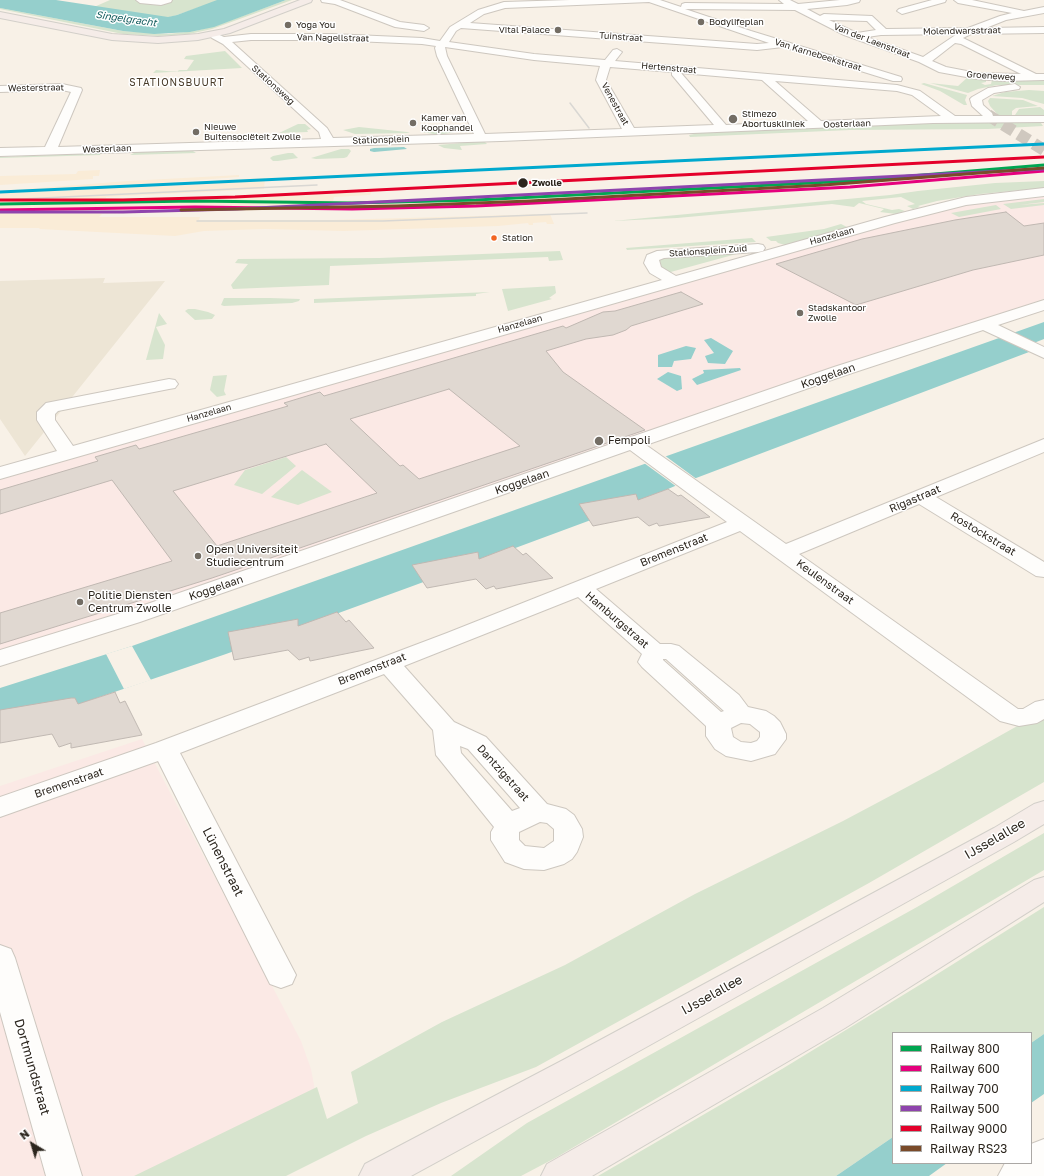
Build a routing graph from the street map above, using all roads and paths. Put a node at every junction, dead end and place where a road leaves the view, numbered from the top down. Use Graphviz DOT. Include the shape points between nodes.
graph roads {
  1 [pos="140,0"];
  2 [pos="168,0"];
  3 [pos="308,0"];
  4 [pos="325,0"];
  5 [pos="647,0"];
  6 [pos="651,0"];
  7 [pos="783,0"];
  8 [pos="856,0"];
  9 [pos="942,0"];
  10 [pos="958,0"];
  11 [pos="619,5"];
  12 [pos="668,6"];
  13 [pos="795,7"];
  14 [pos="1044,10"];
  15 [pos="902,11"];
  16 [pos="1029,12"];
  17 [pos="0,15"];
  18 [pos="1044,16"];
  19 [pos="816,17"];
  20 [pos="453,27"];
  21 [pos="430,28"];
  22 [pos="1044,30"];
  23 [pos="970,31"];
  24 [pos="881,32"];
  25 [pos="212,34"];
  26 [pos="853,35"];
  27 [pos="629,37"];
  28 [pos="223,40"];
  29 [pos="954,40"];
  30 [pos="442,43"];
  31 [pos="784,44"];
  32 [pos="923,60"];
  33 [pos="607,62"];
  34 [pos="679,68"];
  35 [pos="940,69"];
  36 [pos="768,76"];
  37 [pos="1039,77"];
  38 [pos="897,88"];
  39 [pos="1044,88"];
  40 [pos="0,89"];
  41 [pos="988,115"];
  42 [pos="953,120"];
  43 [pos="1044,120"];
  44 [pos="819,125"];
  45 [pos="723,128"];
  46 [pos="625,132"];
  47 [pos="481,138"];
  48 [pos="328,142"];
  49 [pos="214,145"];
  50 [pos="50,150"];
  51 [pos="0,152"];
  52 [pos="1044,192"];
  53 [pos="801,245"];
  54 [pos="674,281"];
  55 [pos="1044,305"];
  56 [pos="983,324"];
  57 [pos="1042,352"];
  58 [pos="169,384"];
  59 [pos="632,444"];
  60 [pos="1042,447"];
  61 [pos="68,453"];
  62 [pos="0,473"];
  63 [pos="921,496"];
  64 [pos="742,523"];
  65 [pos="785,552"];
  66 [pos="1044,571"];
  67 [pos="580,588"];
  68 [pos="0,658"];
  69 [pos="388,663"];
  70 [pos="1044,708"];
  71 [pos="730,719"];
  72 [pos="445,728"];
  73 [pos="165,749"];
  74 [pos="0,807"];
  75 [pos="1044,811"];
  76 [pos="538,812"];
  77 [pos="508,825"];
  78 [pos="1044,888"];
  79 [pos="0,958"];
  80 [pos="281,975"];
  81 [pos="1044,1155"];
  82 [pos="64,1176"];
  83 [pos="377,1176"];
  84 [pos="559,1176"];
  85 [pos="1016,1176"];
  1 -- 2 [label="street"];
  3 -- 25 [label="main road" via="230,30"];
  4 -- 21 [label="street" via="398,25"];
  5 -- 11 [label="street"];
  6 -- 12 [label="street, Van Karnebeekstraat"];
  7 -- 13 [label="street, Van der Laenstraat"];
  8 -- 13 [label="street"];
  9 -- 15 [label="street"];
  10 -- 16 [label="street"];
  11 -- 20 [label="street" via="511,4 481,12"];
  12 -- 13 [label="street"];
  12 -- 31 [label="street, Van Karnebeekstraat"];
  13 -- 19 [label="street, Van der Laenstraat"];
  14 -- 16 [label="street"];
  16 -- 18 [label="street"];
  16 -- 23 [label="street"];
  17 -- 25 [label="main road" via="123,38 158,40"];
  19 -- 24 [label="street" via="870,18 883,30"];
  19 -- 26 [label="street, Van der Laenstraat"];
  20 -- 27 [label="street, Tuinstraat" via="601,32"];
  20 -- 30 [label="street"];
  22 -- 23 [label="street, Molendwarsstraat"];
  23 -- 24 [label="street, Molendwarsstraat"];
  23 -- 29 [label="street"];
  24 -- 26 [label="street, Molendwarsstraat"];
  25 -- 28 [label="street, Stationsweg"];
  26 -- 32 [label="street, Van der Laenstraat"];
  27 -- 31 [label="street, Tuinstraat" via="757,47"];
  27 -- 33 [label="street, Venestraat"];
  28 -- 30 [label="street, Van Nagellstraat" via="251,36"];
  28 -- 48 [label="street, Stationsweg" via="323,130 328,136"];
  29 -- 32 [label="street" via="930,58"];
  29 -- 37 [label="street"];
  30 -- 33 [label="street, Hertenstraat" via="516,54"];
  30 -- 47 [label="street" via="442,56"];
  31 -- 38 [label="street, Van Karnebeekstraat" via="909,82"];
  32 -- 35 [label="street, Van der Laenstraat"];
  33 -- 34 [label="street, Hertenstraat"];
  33 -- 46 [label="street, Venestraat" via="601,80"];
  34 -- 36 [label="street, Hertenstraat"];
  34 -- 45 [label="street" via="676,73"];
  35 -- 37 [label="street, Groeneweg" via="978,76"];
  36 -- 38 [label="street, Hertenstraat"];
  36 -- 44 [label="street" via="767,79"];
  38 -- 42 [label="street" via="916,93"];
  39 -- 41 [label="street" via="1005,88 983,93 976,99"];
  40 -- 50 [label="street, Westerstraat" via="62,87 77,90"];
  42 -- 43 [label="street, Oosterlaan"];
  42 -- 44 [label="street, Oosterlaan"];
  44 -- 45 [label="street, Oosterlaan"];
  45 -- 46 [label="street, Oosterlaan"];
  46 -- 47 [label="street, Stationsplein"];
  47 -- 48 [label="street, Stationsplein"];
  48 -- 49 [label="street, Stationsplein"];
  49 -- 50 [label="street, Westerlaan"];
  50 -- 51 [label="street, Westerlaan"];
  52 -- 53 [label="street, Hanzelaan" via="986,198 936,207"];
  53 -- 54 [label="street, Hanzelaan"];
  53 -- 54 [label="street, Stationsplein Zuid" via="658,255 652,258 654,270"];
  54 -- 61 [label="street, Hanzelaan"];
  55 -- 56 [label="street, Koggelaan"];
  56 -- 57 [label="street"];
  56 -- 59 [label="street, Koggelaan"];
  58 -- 61 [label="street" via="52,407 46,412 46,420"];
  59 -- 64 [label="street, Keulenstraat"];
  59 -- 68 [label="street, Koggelaan" via="132,617"];
  60 -- 63 [label="street, Rigastraat"];
  61 -- 62 [label="street, Hanzelaan"];
  63 -- 65 [label="street, Rigastraat"];
  63 -- 66 [label="street, Rostockstraat"];
  64 -- 65 [label="street, Keulenstraat"];
  64 -- 67 [label="street, Bremenstraat"];
  65 -- 70 [label="street, Keulenstraat" via="1009,715 1028,717"];
  67 -- 69 [label="street, Bremenstraat"];
  67 -- 71 [label="street, Hamburgstraat" via="655,652 671,651 730,701"];
  69 -- 72 [label="street, Dantzigstraat"];
  69 -- 73 [label="street, Bremenstraat"];
  72 -- 76 [label="street, Dantzigstraat" via="477,743"];
  72 -- 77 [label="street" via="449,756"];
  73 -- 74 [label="street, Bremenstraat"];
  73 -- 80 [label="street, Lünenstraat"];
  75 -- 83 [label="main road, IJsselallee"];
  76 -- 77 [label="street, Dantzigstraat"];
  76 -- 77 [label="street, Dantzigstraat" via="556,816 568,829 567,844 554,856 534,860 515,854 505,840"];
  78 -- 84 [label="main road" via="834,1018"];
  79 -- 82 [label="street, Dortmundstraat"];
  81 -- 85 [label="street"];
}
